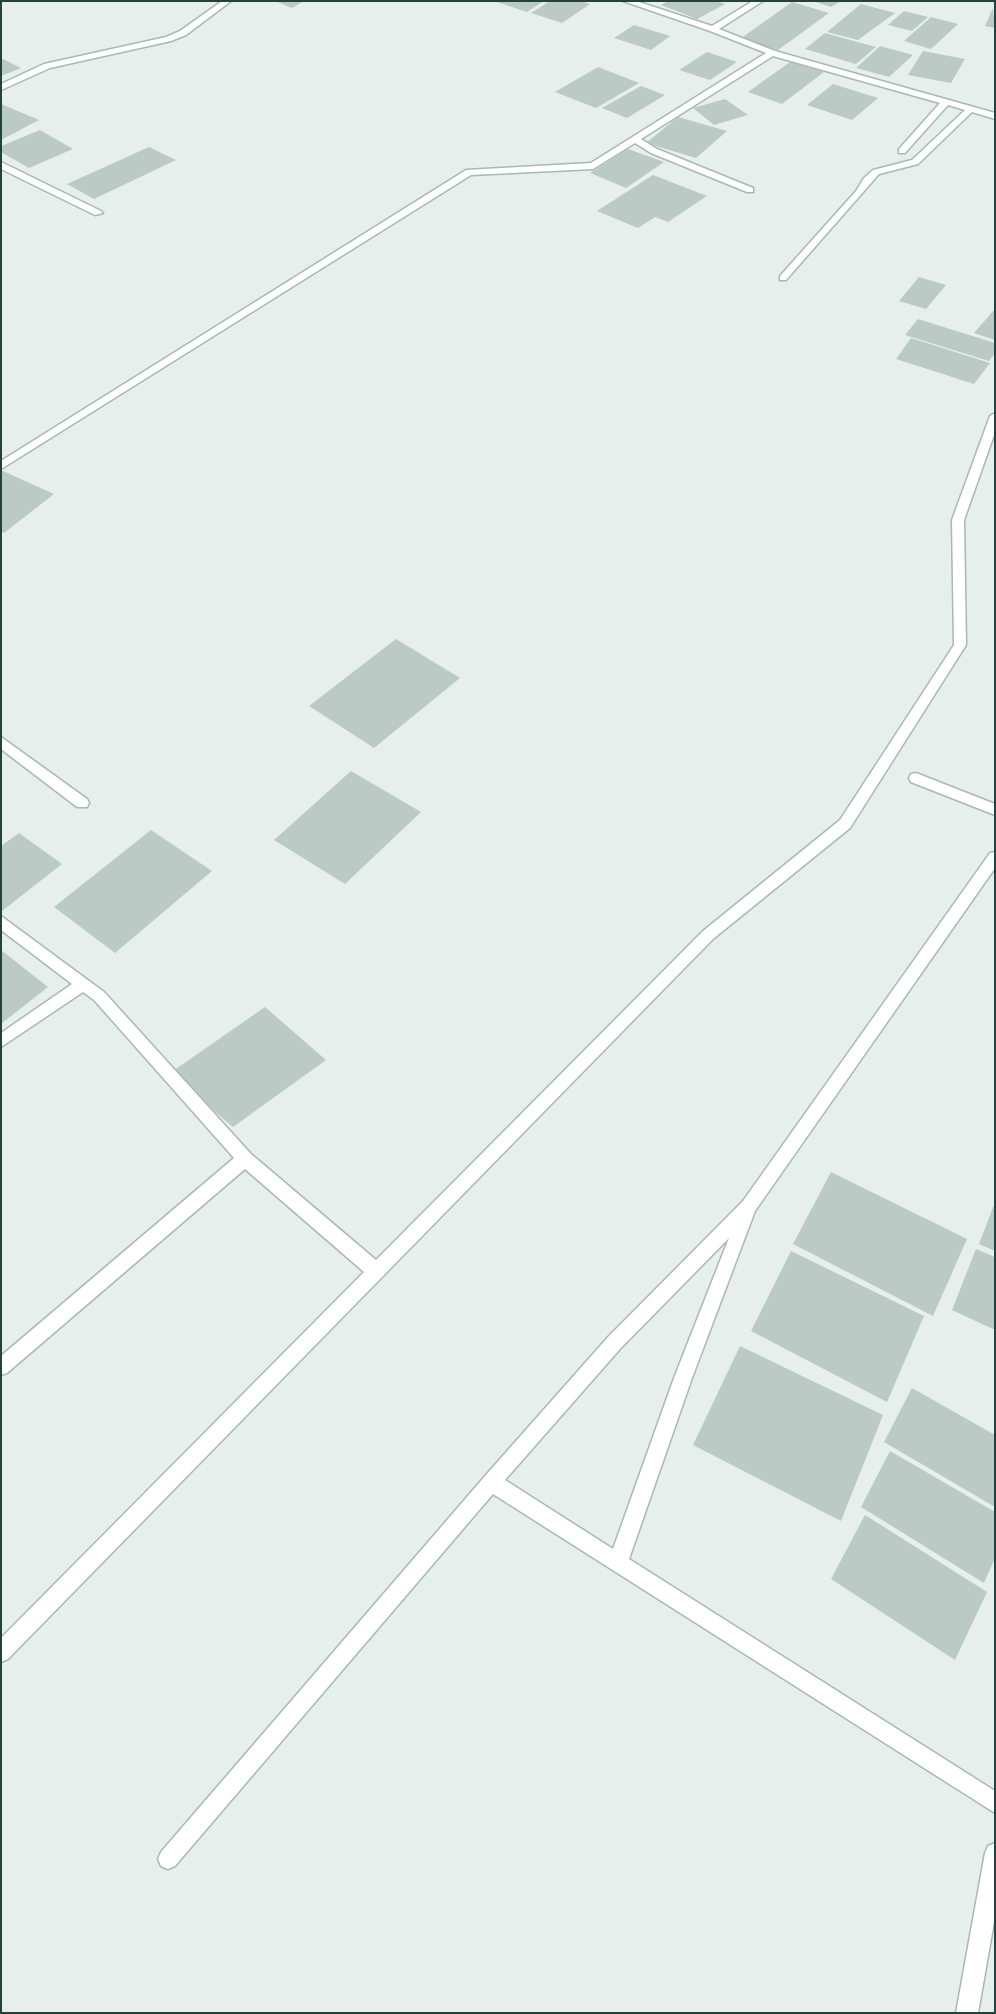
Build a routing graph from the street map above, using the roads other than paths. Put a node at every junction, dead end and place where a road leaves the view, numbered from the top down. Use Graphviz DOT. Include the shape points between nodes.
graph roads {
  1 [pos="227,1"];
  2 [pos="626,1"];
  3 [pos="760,1"];
  4 [pos="713,30"];
  5 [pos="772,53"];
  6 [pos="1,87"];
  7 [pos="946,102"];
  8 [pos="971,109"];
  9 [pos="995,116"];
  10 [pos="635,139"];
  11 [pos="902,151"];
  12 [pos="1,165"];
  13 [pos="750,190"];
  14 [pos="98,213"];
  15 [pos="783,278"];
  16 [pos="995,416"];
  17 [pos="1,466"];
  18 [pos="1,742"];
  19 [pos="916,778"];
  20 [pos="82,803"];
  21 [pos="995,810"];
  22 [pos="995,857"];
  23 [pos="1,922"];
  24 [pos="84,984"];
  25 [pos="1,1041"];
  26 [pos="246,1159"];
  27 [pos="749,1206"];
  28 [pos="377,1272"];
  29 [pos="1,1367"];
  30 [pos="490,1482"];
  31 [pos="618,1563"];
  32 [pos="1,1652"];
  33 [pos="995,1803"];
  34 [pos="995,1853"];
  35 [pos="168,1859"];
  36 [pos="967,2013"];
  1 -- 6 [label="street" via="183,33 168,39 47,66"];
  2 -- 4 [label="street"];
  3 -- 4 [label="street"];
  4 -- 5 [label="street"];
  5 -- 7 [label="street"];
  5 -- 10 [label="street"];
  7 -- 8 [label="street"];
  7 -- 11 [label="street"];
  8 -- 9 [label="street"];
  8 -- 15 [label="street" via="915,162 876,172 867,180"];
  10 -- 13 [label="street" via="654,151"];
  10 -- 17 [label="street" via="593,166 469,172"];
  12 -- 14 [label="street"];
  16 -- 28 [label="street" via="958,520 960,645 845,824 708,935"];
  18 -- 20 [label="street"];
  19 -- 21 [label="street"];
  22 -- 27 [label="street"];
  23 -- 24 [label="street"];
  24 -- 25 [label="street"];
  24 -- 26 [label="street" via="99,996"];
  26 -- 28 [label="street"];
  26 -- 29 [label="street"];
  27 -- 30 [label="street" via="614,1343"];
  27 -- 31 [label="street" via="683,1378"];
  28 -- 32 [label="street"];
  30 -- 31 [label="street"];
  30 -- 35 [label="street"];
  31 -- 33 [label="street"];
  34 -- 36 [label="street"];
}
